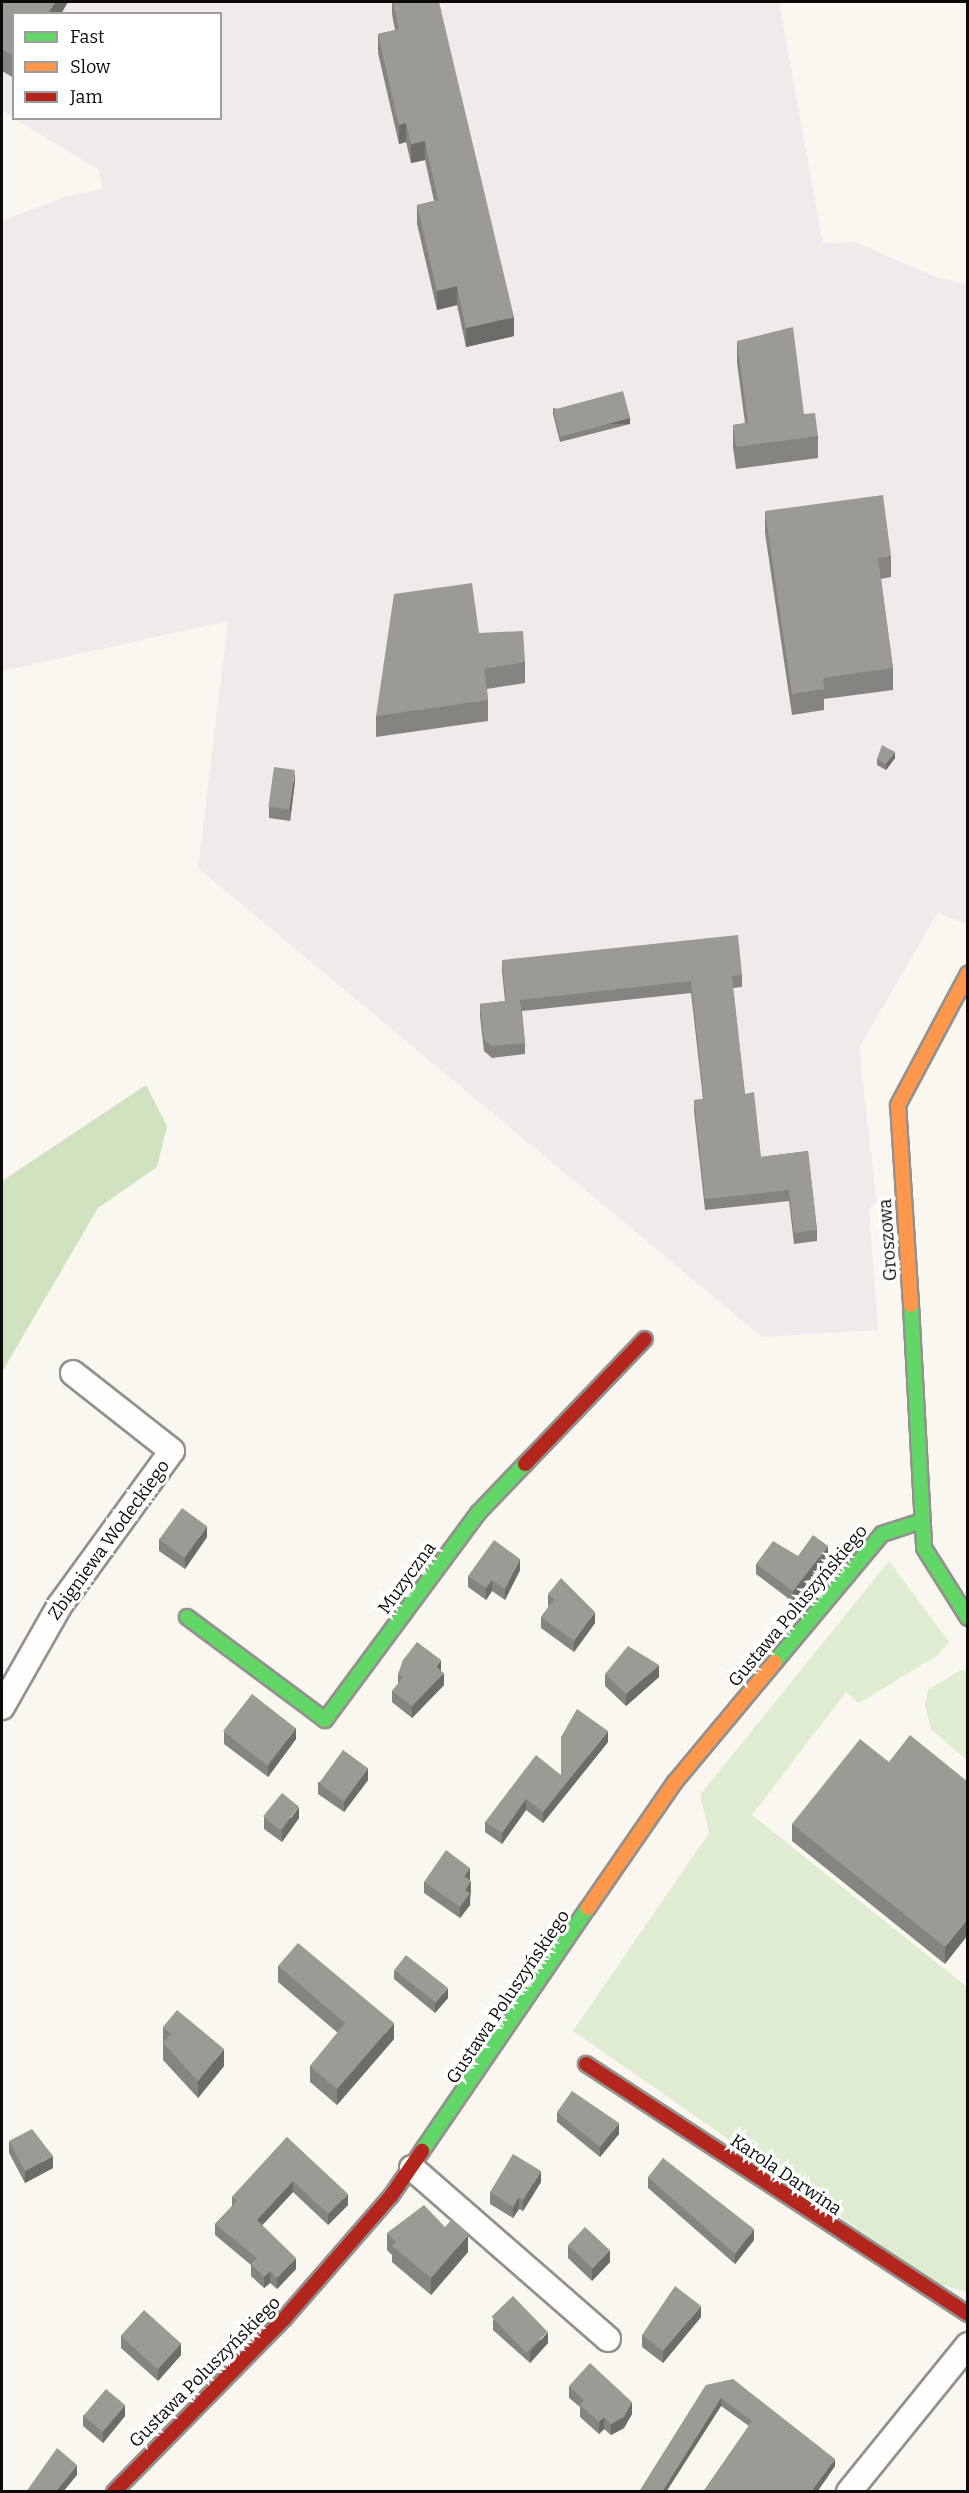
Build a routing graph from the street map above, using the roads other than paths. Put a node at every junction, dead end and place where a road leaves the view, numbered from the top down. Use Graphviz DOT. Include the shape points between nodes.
graph roads {
  1 [pos="968,974"];
  2 [pos="645,1339"];
  3 [pos="73,1373"];
  4 [pos="920,1522"];
  5 [pos="187,1617"];
  6 [pos="968,1618"];
  7 [pos="2,1707"];
  8 [pos="586,2064"];
  9 [pos="412,2168"];
  10 [pos="968,2314"];
  11 [pos="608,2339"];
  12 [pos="968,2346"];
  13 [pos="114,2492"];
  14 [pos="849,2492"];
  1 -- 4 [label="street, Groszowa" via="898,1105 922,1476"];
  2 -- 5 [label="street, Muzyczna" via="478,1514 325,1720"];
  3 -- 7 [label="street, Zbigniewa Wodeckiego" via="172,1451 60,1605"];
  4 -- 6 [label="street, Groszowa" via="924,1548"];
  4 -- 9 [label="street, Gustawa Poluszyńskiego" via="882,1534 675,1782"];
  8 -- 10 [label="street, Karola Darwina"];
  9 -- 11 [label="street"];
  9 -- 13 [label="street, Gustawa Poluszyńskiego" via="284,2319"];
  12 -- 14 [label="street"];
}
